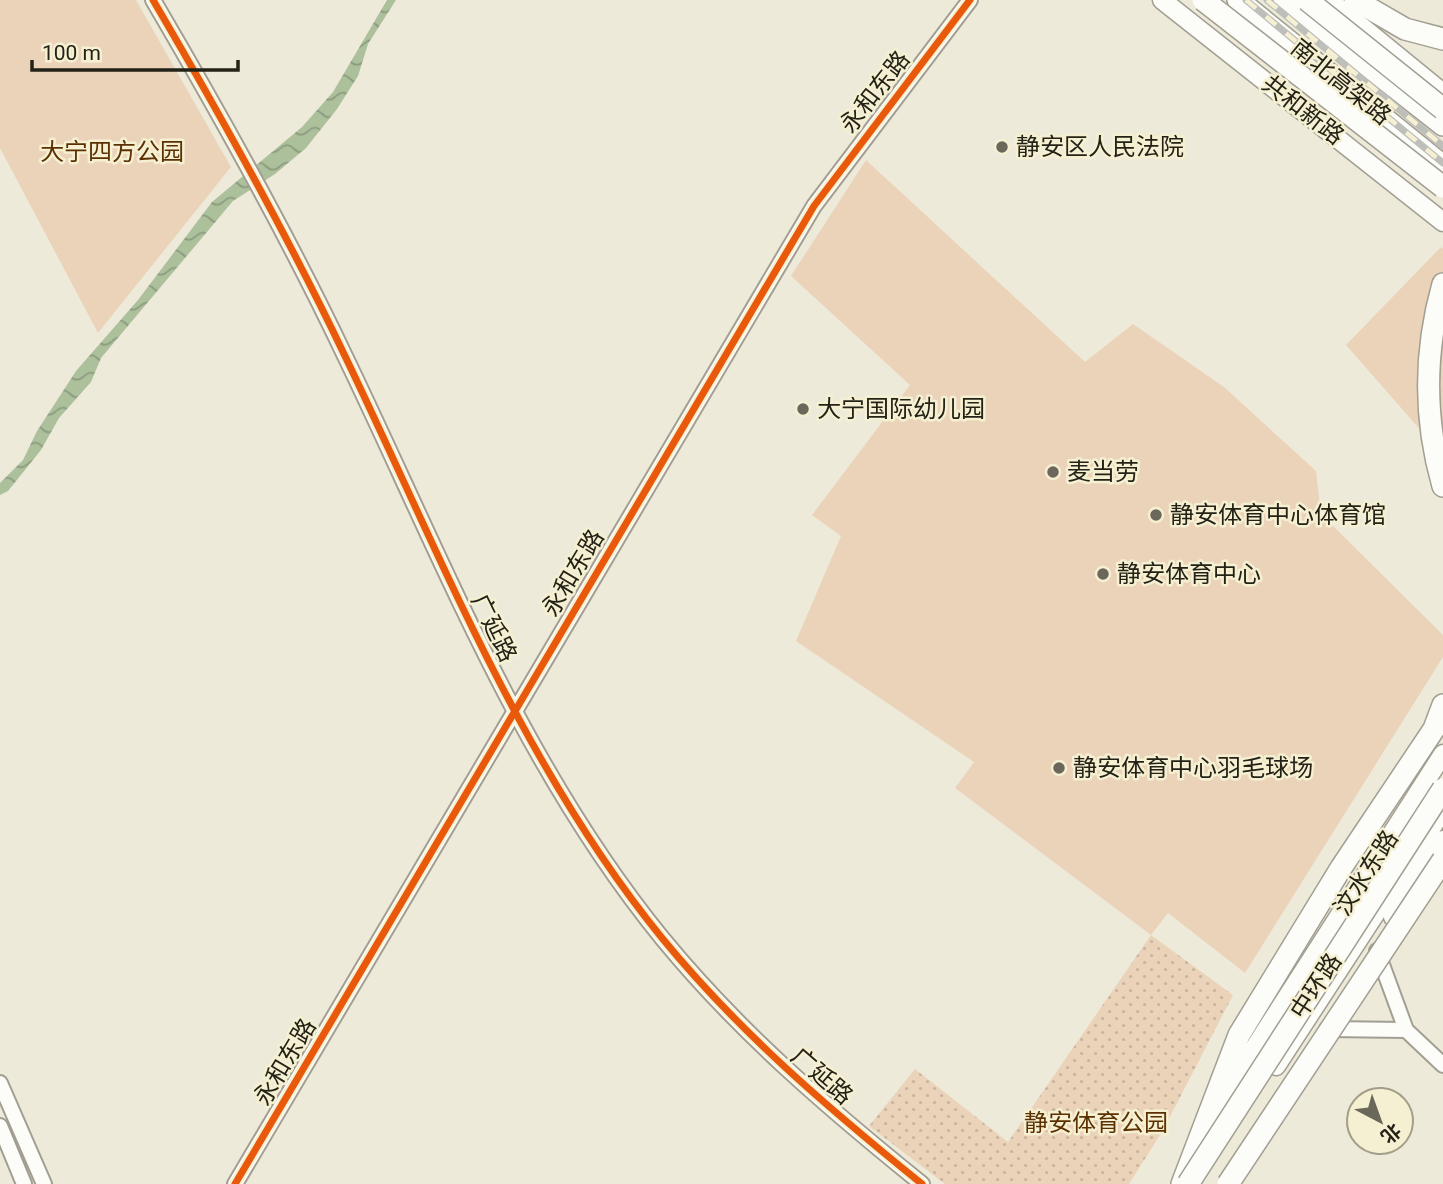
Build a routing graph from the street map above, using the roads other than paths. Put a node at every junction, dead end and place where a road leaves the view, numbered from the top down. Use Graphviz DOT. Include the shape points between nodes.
graph roads {
  1 [pos="153,0"];
  2 [pos="970,0"];
  3 [pos="1162,0"];
  4 [pos="1203,0"];
  5 [pos="1211,0"];
  6 [pos="1238,0"];
  7 [pos="1329,0"];
  8 [pos="1296,2"];
  9 [pos="1353,9"];
  10 [pos="1443,39"];
  11 [pos="1443,93"];
  12 [pos="1443,109"];
  13 [pos="1351,116"];
  14 [pos="1317,121"];
  15 [pos="1443,124"];
  16 [pos="1443,166"];
  17 [pos="1442,190"];
  18 [pos="1440,219"];
  19 [pos="1443,285"];
  20 [pos="1443,486"];
  21 [pos="1443,705"];
  22 [pos="514,711"];
  23 [pos="1438,722"];
  24 [pos="1443,754"];
  25 [pos="1443,789"];
  26 [pos="1443,810"];
  27 [pos="1443,840"];
  28 [pos="1443,860"];
  29 [pos="1443,871"];
  30 [pos="1375,946"];
  31 [pos="1321,1030"];
  32 [pos="1406,1030"];
  33 [pos="1443,1065"];
  34 [pos="0,1083"];
  35 [pos="0,1126"];
  36 [pos="24,1184"];
  37 [pos="44,1184"];
  38 [pos="234,1184"];
  39 [pos="922,1184"];
  40 [pos="1193,1184"];
  41 [pos="1220,1184"];
  42 [pos="1228,1184"];
  1 -- 22 [label="street, 广延路" via="266,198"];
  2 -- 22 [label="street, 永和东路" via="814,206"];
  3 -- 14 [label="main road, 共和新路"];
  4 -- 17 [label="highway, bridge"];
  5 -- 13 [label="main road, 共和新路"];
  6 -- 16 [label="highway, 南北高架路"];
  7 -- 9 [label="main road"];
  8 -- 9 [label="main road"];
  8 -- 12 [label="highway, bridge"];
  8 -- 15 [label="highway, 南北高架路"];
  9 -- 10 [label="highway"];
  9 -- 11 [label="main road"];
  13 -- 14 [label="main road"];
  13 -- 17 [label="main road, 共和新路"];
  14 -- 18 [label="main road, 共和新路"];
  17 -- 18 [label="main road"];
  19 -- 20 [label="highway" via="1428,367 1429,414"];
  21 -- 23 [label="highway"];
  22 -- 38 [label="street, 永和东路"];
  22 -- 39 [label="street, 广延路" via="592,840 660,935 723,1009 778,1064"];
  23 -- 40 [label="highway" via="1239,1035"];
  24 -- 40 [label="main road, 汶水东路" via="1248,1058"];
  25 -- 40 [label="highway, 中环路, bridge"];
  26 -- 40 [label="main road, 汶水东路"];
  27 -- 30 [label="main road, 汶水东路"];
  28 -- 42 [label="highway, 中环路, bridge"];
  29 -- 42 [label="highway, bridge"];
  30 -- 31 [label="main road, 汶水东路"];
  30 -- 32 [label="street"];
  31 -- 32 [label="street"];
  31 -- 41 [label="main road, 汶水东路"];
  32 -- 33 [label="street"];
  34 -- 37 [label="street"];
  35 -- 36 [label="street"];
}
